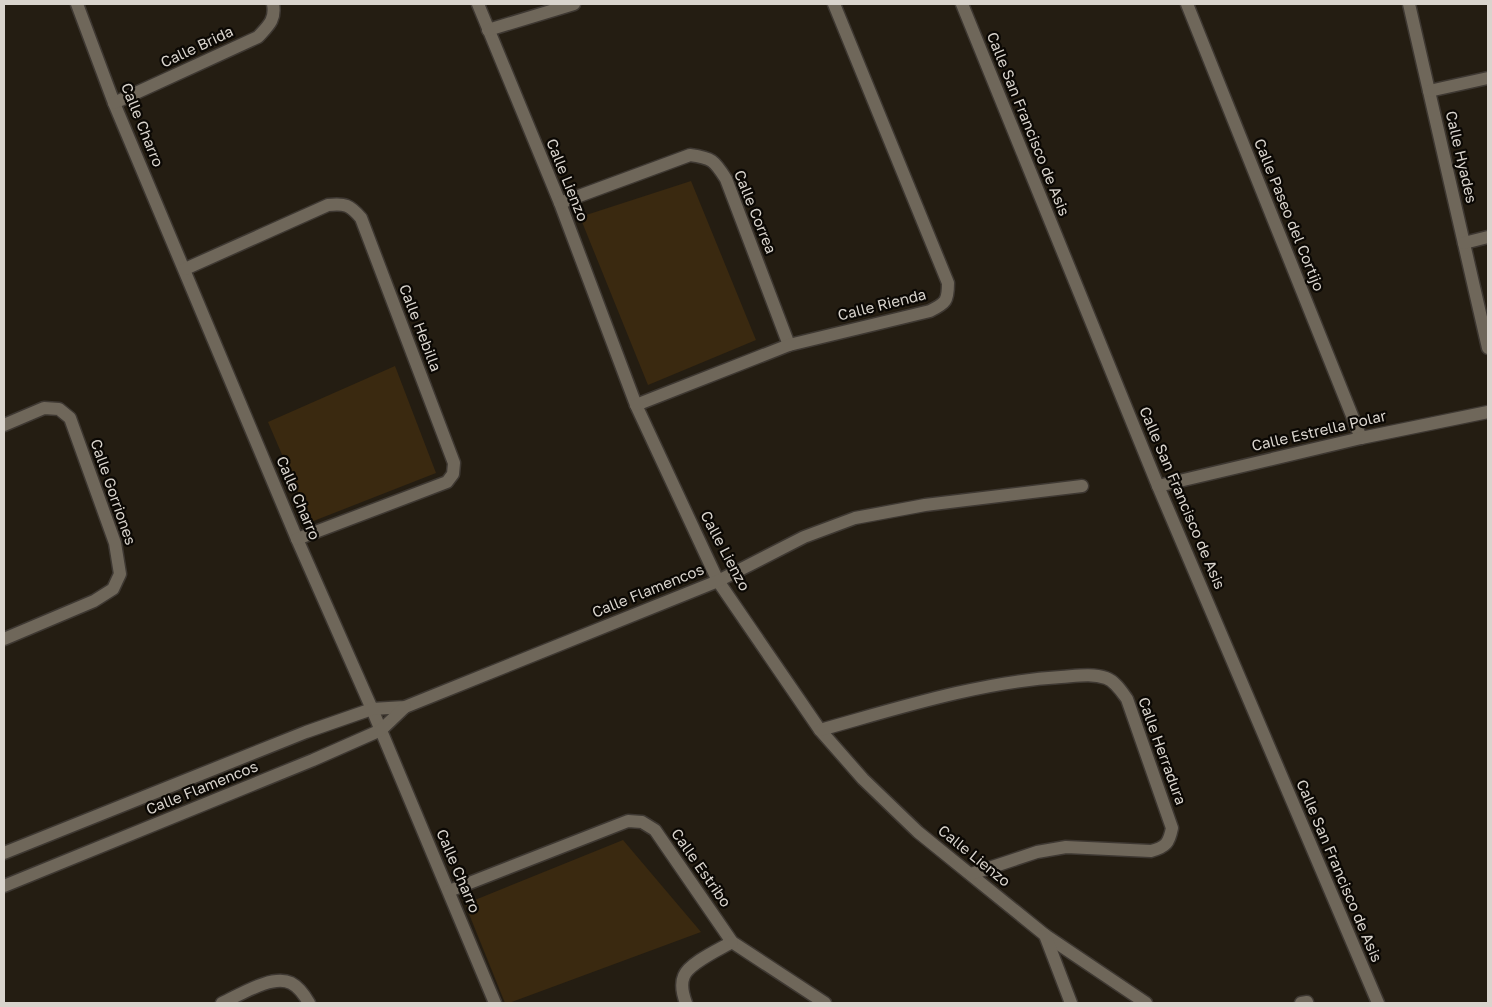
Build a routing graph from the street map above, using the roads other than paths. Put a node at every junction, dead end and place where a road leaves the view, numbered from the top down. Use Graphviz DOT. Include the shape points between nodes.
graph roads {
  1 [pos="78,4"];
  2 [pos="273,4"];
  3 [pos="478,4"];
  4 [pos="574,4"];
  5 [pos="834,4"];
  6 [pos="962,4"];
  7 [pos="1187,4"];
  8 [pos="1409,4"];
  9 [pos="488,30"];
  10 [pos="1488,78"];
  11 [pos="1429,91"];
  12 [pos="114,104"];
  13 [pos="560,203"];
  14 [pos="1488,237"];
  15 [pos="1464,243"];
  16 [pos="184,269"];
  17 [pos="789,345"];
  18 [pos="1488,348"];
  19 [pos="636,405"];
  20 [pos="1488,412"];
  21 [pos="4,425"];
  22 [pos="1361,438"];
  23 [pos="1082,486"];
  24 [pos="1158,486"];
  25 [pos="297,539"];
  26 [pos="718,581"];
  27 [pos="4,639"];
  28 [pos="405,707"];
  29 [pos="372,709"];
  30 [pos="380,730"];
  31 [pos="820,730"];
  32 [pos="4,853"];
  33 [pos="971,874"];
  34 [pos="4,886"];
  35 [pos="449,891"];
  36 [pos="1045,935"];
  37 [pos="732,942"];
  38 [pos="222,1003"];
  39 [pos="309,1003"];
  40 [pos="495,1003"];
  41 [pos="686,1003"];
  42 [pos="824,1003"];
  43 [pos="1071,1003"];
  44 [pos="1146,1003"];
  45 [pos="1378,1003"];
  1 -- 12 [label="street, Calle Charro"];
  2 -- 12 [label="street, Calle Brida" via="270,24 258,37"];
  3 -- 9 [label="street, Calle Lienzo"];
  4 -- 9 [label="street"];
  5 -- 17 [label="street, Calle Rienda" via="948,283 948,294 943,305 930,311"];
  6 -- 24 [label="street, Calle San Francisco de Asis"];
  7 -- 22 [label="street, Calle Paseo del Cortijo"];
  8 -- 11 [label="street, Calle Hyades"];
  9 -- 13 [label="street, Calle Lienzo"];
  10 -- 11 [label="street"];
  11 -- 15 [label="street, Calle Hyades"];
  12 -- 16 [label="street, Calle Charro"];
  13 -- 17 [label="street, Calle Correa" via="690,155 704,157 717,164 726,178"];
  13 -- 19 [label="street, Calle Lienzo"];
  14 -- 15 [label="street"];
  15 -- 18 [label="street, Calle Hyades"];
  16 -- 25 [label="street, Calle Charro"];
  16 -- 25 [label="street, Calle Hebilla" via="328,205 341,203 352,207 361,218 454,463 453,474 447,482"];
  17 -- 19 [label="street, Calle Rienda"];
  19 -- 26 [label="street, Calle Lienzo"];
  20 -- 22 [label="street, Calle Estrella Polar"];
  21 -- 27 [label="street, Calle Gorriones" via="44,408 59,409 70,418 115,543 120,574 113,589 94,601"];
  22 -- 24 [label="street, Calle Estrella Polar"];
  23 -- 26 [label="street, Calle Flamencos" via="925,505 855,518 804,536"];
  24 -- 45 [label="street, Calle San Francisco de Asis"];
  25 -- 29 [label="street, Calle Charro"];
  26 -- 28 [label="street, Calle Flamencos"];
  26 -- 31 [label="street, Calle Lienzo"];
  28 -- 29 [label="street, Calle Flamencos"];
  28 -- 30 [label="street, Calle Flamencos"];
  29 -- 30 [label="street, Calle Charro"];
  29 -- 32 [label="street, Calle Flamencos" via="306,732"];
  30 -- 34 [label="street, Calle Flamencos"];
  30 -- 35 [label="street, Calle Charro"];
  31 -- 33 [label="street, Calle Lienzo" via="863,779 911,826"];
  31 -- 33 [label="street, Calle Herradura" via="987,686 1030,679 1095,675 1109,678 1119,687 1127,699 1172,828 1170,840 1162,848 1151,850 1066,847 1037,852"];
  33 -- 36 [label="street, Calle Lienzo"];
  35 -- 37 [label="street, Calle Estribo" via="628,821 642,822 655,830"];
  35 -- 40 [label="street, Calle Charro"];
  36 -- 43 [label="street"];
  36 -- 44 [label="street, Calle Lienzo"];
  37 -- 41 [label="street" via="690,967 684,976 682,994"];
  37 -- 42 [label="street, Calle Estribo"];
  38 -- 39 [label="street" via="279,980 292,984"];
}
